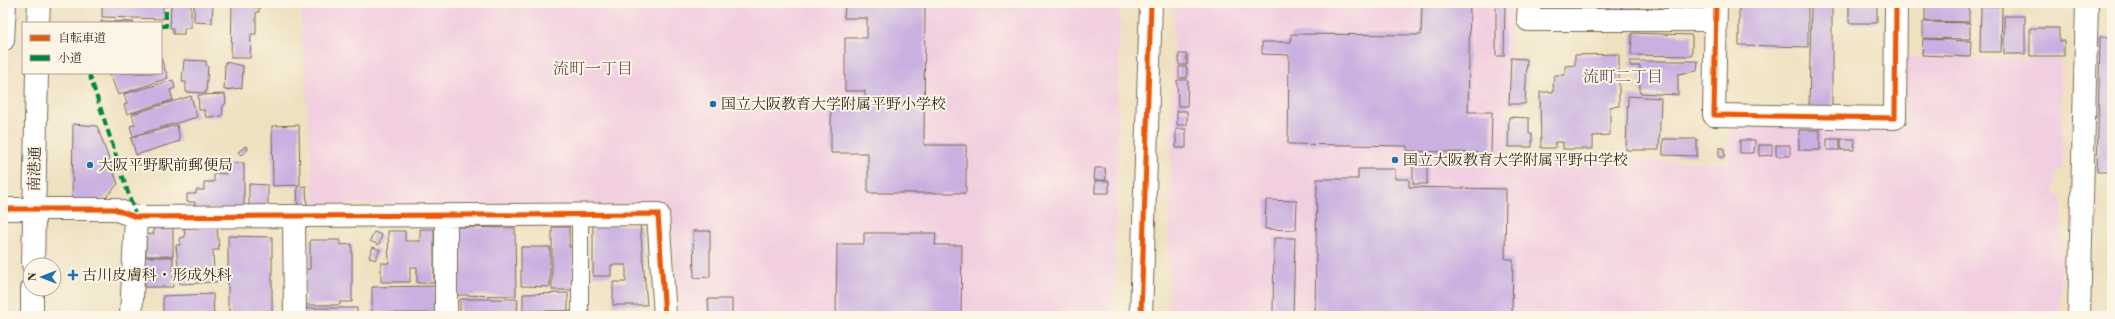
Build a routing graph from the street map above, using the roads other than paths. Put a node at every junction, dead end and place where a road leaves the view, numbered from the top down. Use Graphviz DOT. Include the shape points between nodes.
graph roads {
  1 [pos="5,3"];
  2 [pos="39,3"];
  3 [pos="1151,3"];
  4 [pos="1529,3"];
  5 [pos="1896,3"];
  6 [pos="2087,3"];
  7 [pos="1715,12"];
  8 [pos="38,22"];
  9 [pos="3,40"];
  10 [pos="37,74"];
  11 [pos="3,209"];
  12 [pos="34,209"];
  13 [pos="580,214"];
  14 [pos="446,215"];
  15 [pos="136,217"];
  16 [pos="294,217"];
  17 [pos="33,257"];
  18 [pos="32,297"];
  19 [pos="32,316"];
  20 [pos="130,316"];
  21 [pos="295,316"];
  22 [pos="446,316"];
  23 [pos="580,316"];
  24 [pos="665,316"];
  25 [pos="1141,316"];
  26 [pos="2079,316"];
  1 -- 9 [label="street"];
  2 -- 8 [label="street"];
  3 -- 25 [label="street"];
  4 -- 7 [label="street" via="1528,20"];
  5 -- 7 [label="street" via="1895,118 1714,114"];
  6 -- 26 [label="street"];
  10 -- 12 [label="street, 南港通"];
  11 -- 12 [label="street"];
  12 -- 15 [label="street" via="114,209"];
  12 -- 17 [label="street, 南港通"];
  13 -- 14 [label="street"];
  13 -- 23 [label="lane"];
  13 -- 24 [label="street" via="658,214"];
  14 -- 16 [label="street"];
  14 -- 22 [label="street"];
  15 -- 16 [label="street"];
  15 -- 20 [label="street"];
  16 -- 21 [label="street"];
  18 -- 19 [label="street"];
}
